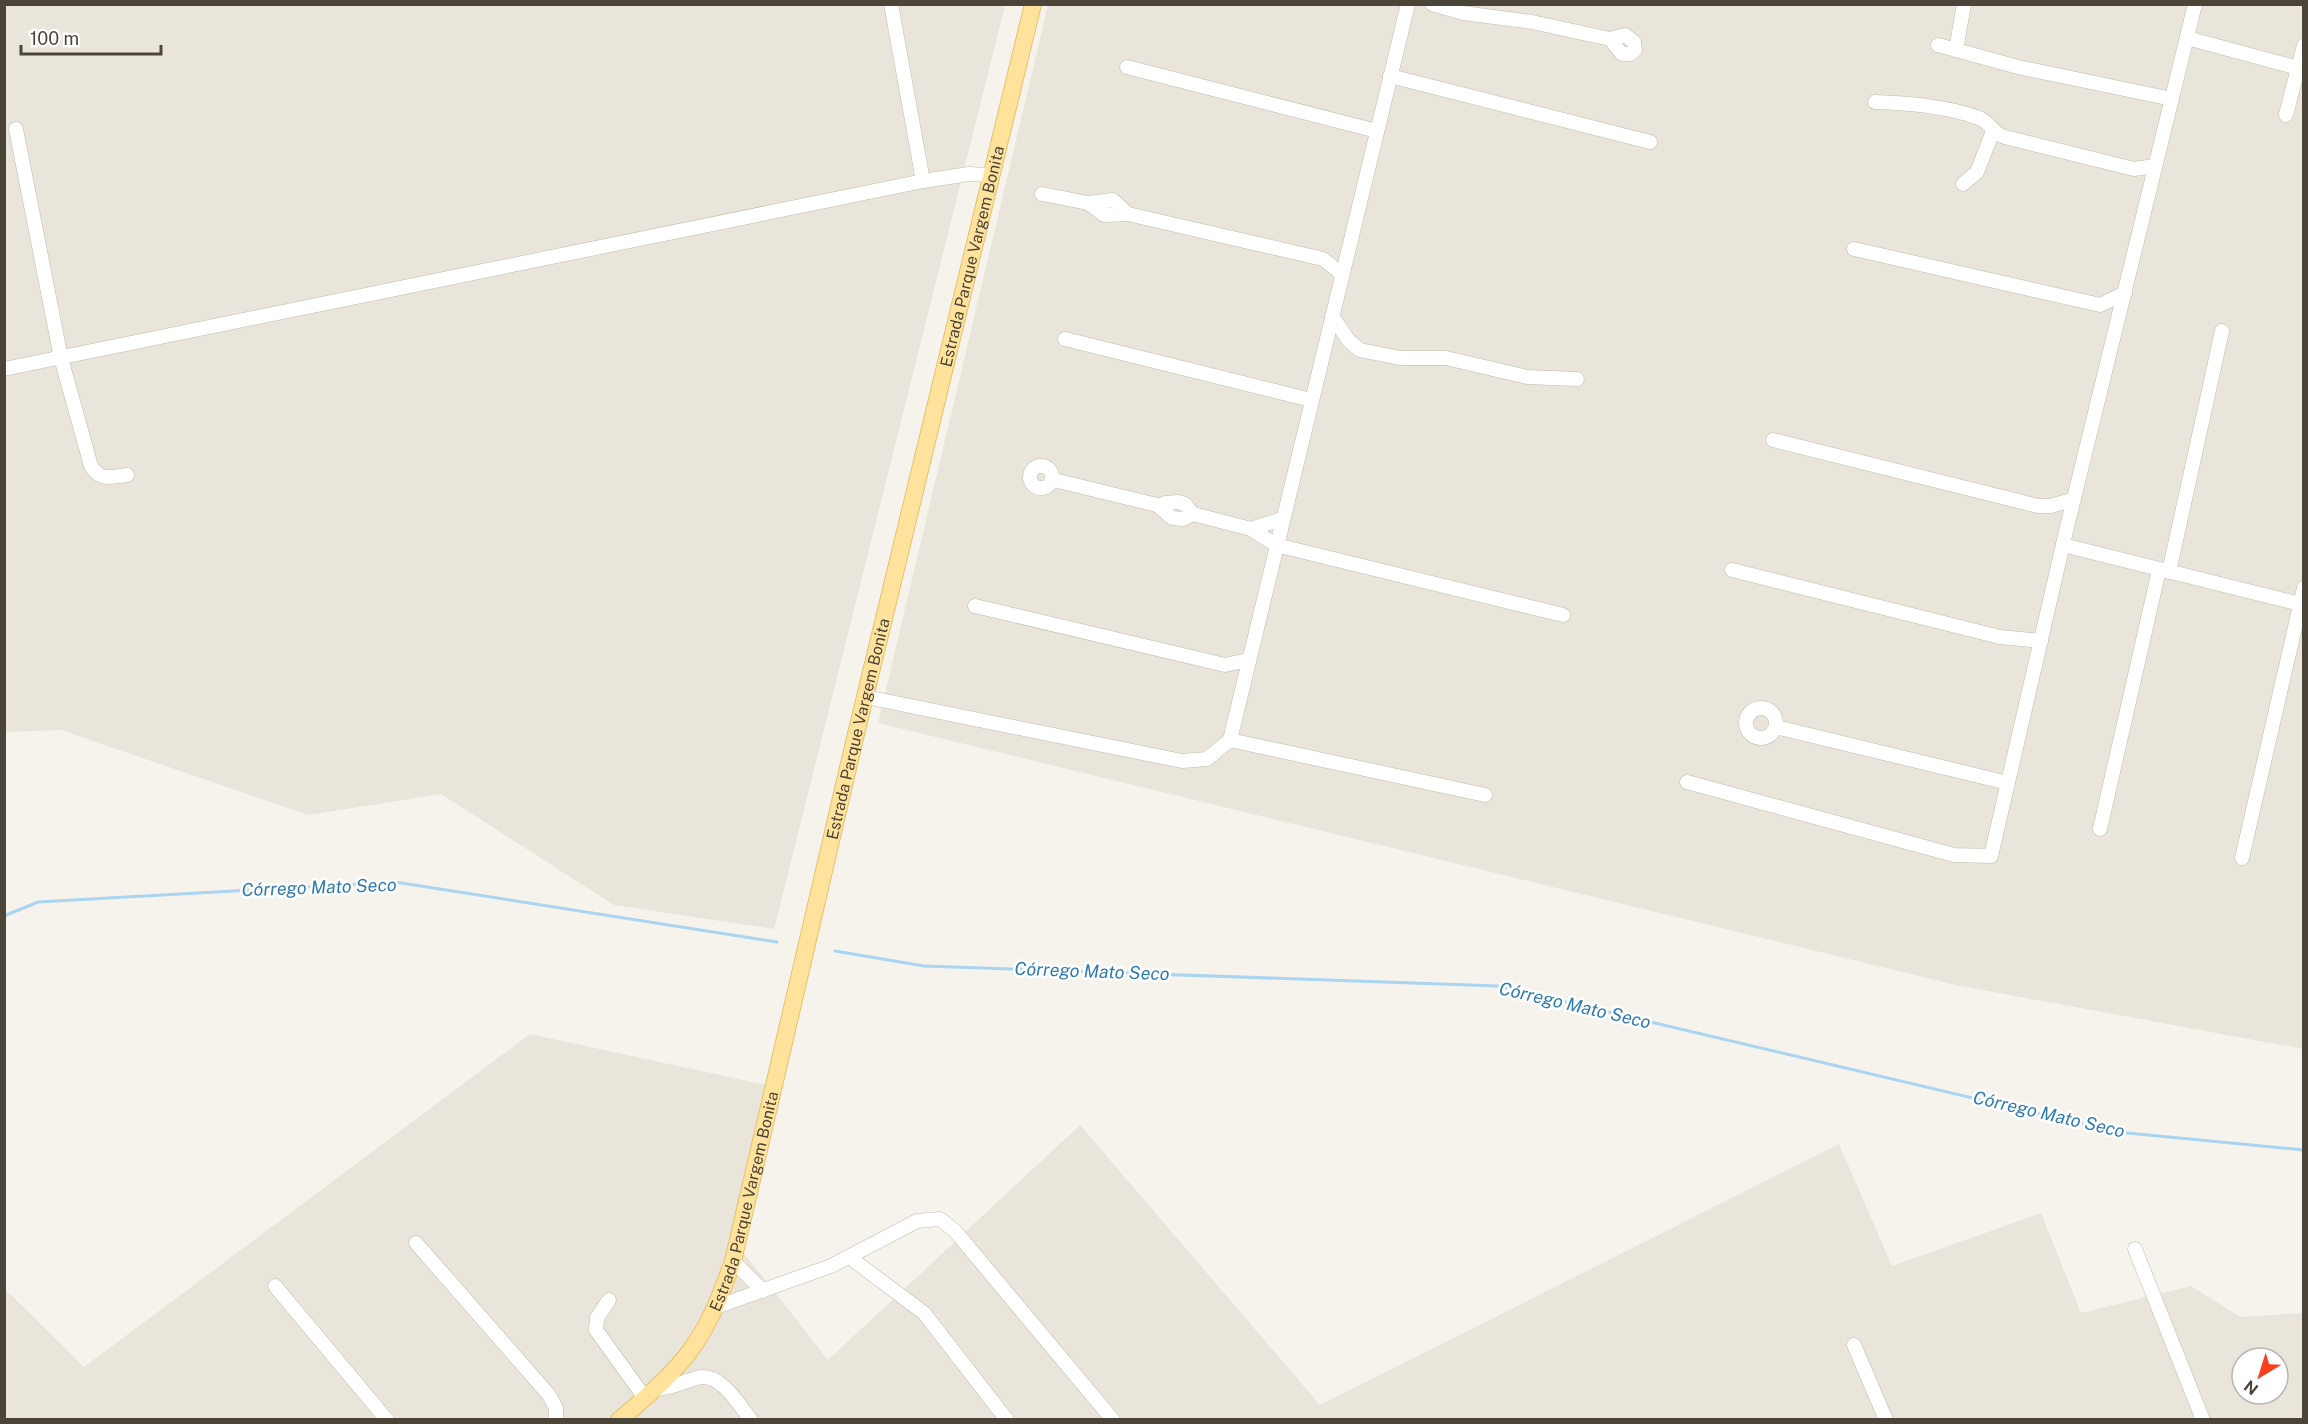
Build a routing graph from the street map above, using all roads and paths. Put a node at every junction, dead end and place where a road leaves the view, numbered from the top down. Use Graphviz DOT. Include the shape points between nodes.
graph roads {
  1 [pos="891,4"];
  2 [pos="1033,4"];
  3 [pos="1408,4"];
  4 [pos="1432,4"];
  5 [pos="1964,4"];
  6 [pos="2195,4"];
  7 [pos="2187,38"];
  8 [pos="1610,39"];
  9 [pos="1938,45"];
  10 [pos="2304,45"];
  11 [pos="1956,50"];
  12 [pos="1127,67"];
  13 [pos="2298,68"];
  14 [pos="1390,76"];
  15 [pos="2172,99"];
  16 [pos="1875,102"];
  17 [pos="2286,115"];
  18 [pos="16,129"];
  19 [pos="1377,131"];
  20 [pos="1993,131"];
  21 [pos="1650,141"];
  22 [pos="2155,166"];
  23 [pos="2134,169"];
  24 [pos="990,175"];
  25 [pos="923,181"];
  26 [pos="2151,183"];
  27 [pos="1963,184"];
  28 [pos="1042,194"];
  29 [pos="1854,249"];
  30 [pos="1345,256"];
  31 [pos="1323,259"];
  32 [pos="1342,274"];
  33 [pos="2125,293"];
  34 [pos="2100,305"];
  35 [pos="1332,316"];
  36 [pos="2117,324"];
  37 [pos="2222,331"];
  38 [pos="1065,339"];
  39 [pos="1349,341"];
  40 [pos="1325,345"];
  41 [pos="61,358"];
  42 [pos="4,369"];
  43 [pos="1577,379"];
  44 [pos="1311,400"];
  45 [pos="1773,440"];
  46 [pos="127,474"];
  47 [pos="1053,480"];
  48 [pos="2074,499"];
  49 [pos="2038,506"];
  50 [pos="1282,519"];
  51 [pos="2067,527"];
  52 [pos="1251,529"];
  53 [pos="1276,545"];
  54 [pos="2063,545"];
  55 [pos="1732,570"];
  56 [pos="2164,571"];
  57 [pos="2304,588"];
  58 [pos="2302,605"];
  59 [pos="975,606"];
  60 [pos="1563,615"];
  61 [pos="2041,641"];
  62 [pos="1248,660"];
  63 [pos="1226,666"];
  64 [pos="1243,681"];
  65 [pos="866,697"];
  66 [pos="1776,728"];
  67 [pos="1230,740"];
  68 [pos="1686,782"];
  69 [pos="2008,783"];
  70 [pos="1485,795"];
  71 [pos="2100,829"];
  72 [pos="2242,858"];
  73 [pos="416,1243"];
  74 [pos="2135,1249"];
  75 [pos="849,1257"];
  76 [pos="733,1261"];
  77 [pos="275,1286"];
  78 [pos="763,1291"];
  79 [pos="609,1300"];
  80 [pos="716,1307"];
  81 [pos="1854,1345"];
  82 [pos="651,1393"];
  83 [pos="387,1419"];
  84 [pos="556,1419"];
  85 [pos="619,1419"];
  86 [pos="751,1419"];
  87 [pos="1007,1419"];
  88 [pos="1113,1419"];
  89 [pos="1886,1419"];
  90 [pos="2203,1419"];
  1 -- 25 [label="street"];
  2 -- 24 [label="main road, Estrada Parque Vargem Bonita"];
  3 -- 14 [label="street"];
  4 -- 8 [label="street"];
  5 -- 11 [label="street"];
  6 -- 7 [label="street"];
  7 -- 13 [label="street"];
  7 -- 15 [label="street"];
  9 -- 11 [label="street"];
  10 -- 13 [label="street"];
  11 -- 15 [label="street"];
  12 -- 19 [label="street"];
  13 -- 17 [label="street"];
  14 -- 19 [label="street"];
  14 -- 21 [label="street"];
  15 -- 22 [label="street"];
  16 -- 20 [label="street" via="1920,105 1969,115 1982,119"];
  18 -- 41 [label="street"];
  19 -- 30 [label="street"];
  20 -- 23 [label="street"];
  20 -- 27 [label="street" via="1977,172"];
  22 -- 23 [label="street"];
  22 -- 26 [label="street"];
  23 -- 26 [label="street"];
  24 -- 25 [label="street"];
  24 -- 65 [label="main road, Estrada Parque Vargem Bonita"];
  25 -- 41 [label="street"];
  26 -- 33 [label="street"];
  28 -- 31 [label="street" via="1088,203 1113,200 1128,214"];
  29 -- 34 [label="street"];
  30 -- 31 [label="street"];
  30 -- 32 [label="street"];
  31 -- 32 [label="street"];
  32 -- 35 [label="street"];
  33 -- 34 [label="street"];
  33 -- 36 [label="street"];
  34 -- 36 [label="street"];
  35 -- 39 [label="street"];
  35 -- 40 [label="street"];
  36 -- 48 [label="street"];
  37 -- 56 [label="street"];
  38 -- 44 [label="street"];
  39 -- 40 [label="street"];
  39 -- 43 [label="street" via="1360,350 1400,358 1446,358 1527,377"];
  40 -- 44 [label="street"];
  41 -- 42 [label="street"];
  41 -- 46 [label="street" via="95,474 104,478"];
  44 -- 50 [label="street"];
  45 -- 49 [label="street"];
  47 -- 52 [label="street" via="1160,507 1167,516 1178,519 1192,513"];
  48 -- 49 [label="street"];
  48 -- 51 [label="street"];
  49 -- 51 [label="street"];
  50 -- 52 [label="street"];
  50 -- 53 [label="street"];
  51 -- 54 [label="street"];
  52 -- 53 [label="street"];
  53 -- 60 [label="street"];
  53 -- 62 [label="street"];
  54 -- 56 [label="street"];
  54 -- 61 [label="street"];
  55 -- 61 [label="street" via="2000,637"];
  56 -- 58 [label="street"];
  56 -- 71 [label="street"];
  57 -- 58 [label="street"];
  58 -- 72 [label="street"];
  59 -- 63 [label="street"];
  61 -- 69 [label="street"];
  62 -- 63 [label="street"];
  62 -- 64 [label="street"];
  63 -- 64 [label="street"];
  64 -- 67 [label="street"];
  65 -- 67 [label="street" via="1182,761 1207,759"];
  65 -- 76 [label="main road, Estrada Parque Vargem Bonita"];
  66 -- 69 [label="street"];
  67 -- 70 [label="street"];
  68 -- 69 [label="street" via="1954,855 1991,856"];
  73 -- 84 [label="street" via="549,1395 556,1408"];
  74 -- 90 [label="street"];
  75 -- 78 [label="street"];
  75 -- 87 [label="street" via="924,1313"];
  75 -- 88 [label="street" via="917,1221 944,1221"];
  76 -- 78 [label="street"];
  76 -- 80 [label="main road, Estrada Parque Vargem Bonita"];
  77 -- 83 [label="street"];
  78 -- 80 [label="street"];
  79 -- 82 [label="street" via="597,1318 597,1330"];
  80 -- 82 [label="main road, Estrada Parque Vargem Bonita" via="693,1349"];
  81 -- 89 [label="street"];
  82 -- 85 [label="main road, Estrada Parque Vargem Bonita"];
  82 -- 86 [label="street" via="710,1378 718,1381"];
}
